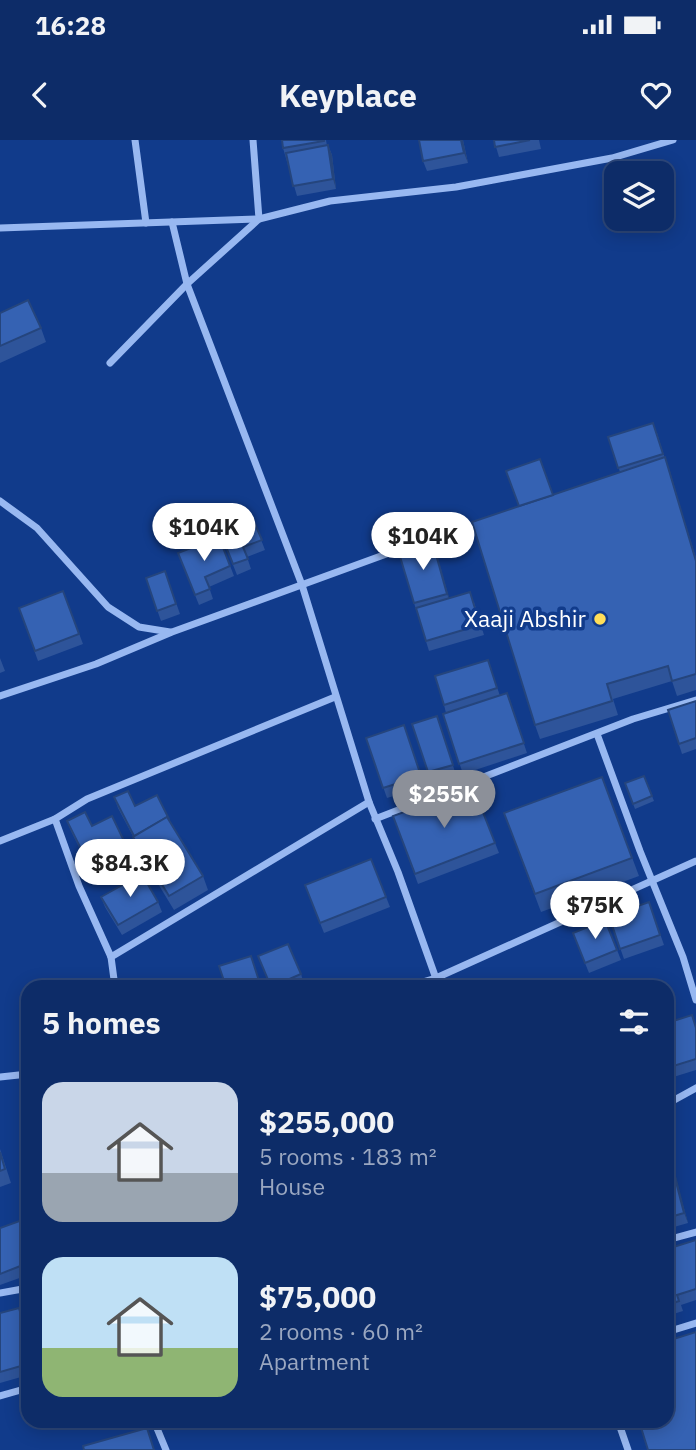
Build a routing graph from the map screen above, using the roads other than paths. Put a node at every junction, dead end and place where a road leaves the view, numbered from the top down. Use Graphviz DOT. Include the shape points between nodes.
graph roads {
  1 [pos="135,140"];
  2 [pos="253,140"];
  3 [pos="673,140"];
  4 [pos="259,219"];
  5 [pos="172,222"];
  6 [pos="146,223"];
  7 [pos="0,228"];
  8 [pos="187,284"];
  9 [pos="110,363"];
  10 [pos="0,501"];
  11 [pos="422,541"];
  12 [pos="302,585"];
  13 [pos="172,632"];
  14 [pos="0,696"];
  15 [pos="335,697"];
  16 [pos="696,700"];
  17 [pos="597,734"];
  18 [pos="369,802"];
  19 [pos="375,818"];
  20 [pos="55,819"];
  21 [pos="0,841"];
  22 [pos="696,861"];
  23 [pos="653,881"];
  24 [pos="111,957"];
  25 [pos="436,978"];
  26 [pos="114,980"];
  27 [pos="429,980"];
  28 [pos="696,1000"];
  29 [pos="21,1075"];
  30 [pos="0,1077"];
  31 [pos="696,1088"];
  32 [pos="674,1100"];
  33 [pos="696,1232"];
  34 [pos="674,1238"];
  35 [pos="21,1289"];
  36 [pos="0,1293"];
  37 [pos="696,1322"];
  38 [pos="674,1330"];
  39 [pos="21,1390"];
  40 [pos="0,1396"];
  41 [pos="157,1428"];
  42 [pos="620,1428"];
  43 [pos="166,1450"];
  44 [pos="628,1450"];
  1 -- 6 [label="street"];
  2 -- 4 [label="street"];
  3 -- 4 [label="street" via="612,158 456,187 330,201"];
  4 -- 5 [label="street"];
  4 -- 8 [label="street"];
  5 -- 6 [label="street"];
  5 -- 8 [label="street"];
  6 -- 7 [label="street"];
  8 -- 9 [label="street"];
  8 -- 12 [label="street"];
  10 -- 13 [label="street" via="37,528 108,607 139,627"];
  11 -- 12 [label="street"];
  12 -- 13 [label="street"];
  12 -- 15 [label="street"];
  13 -- 14 [label="street"];
  15 -- 18 [label="street"];
  15 -- 20 [label="street" via="87,799"];
  16 -- 17 [label="street"];
  17 -- 19 [label="street"];
  17 -- 23 [label="street"];
  18 -- 19 [label="street"];
  18 -- 24 [label="street"];
  19 -- 25 [label="street"];
  20 -- 21 [label="street"];
  20 -- 24 [label="street"];
  22 -- 23 [label="street"];
  23 -- 25 [label="street"];
  23 -- 28 [label="street"];
  24 -- 26 [label="street"];
  25 -- 27 [label="street"];
  29 -- 30 [label="street"];
  31 -- 32 [label="street"];
  33 -- 34 [label="street"];
  35 -- 36 [label="street"];
  37 -- 38 [label="street"];
  39 -- 40 [label="street"];
  41 -- 43 [label="street"];
  42 -- 44 [label="street"];
}
